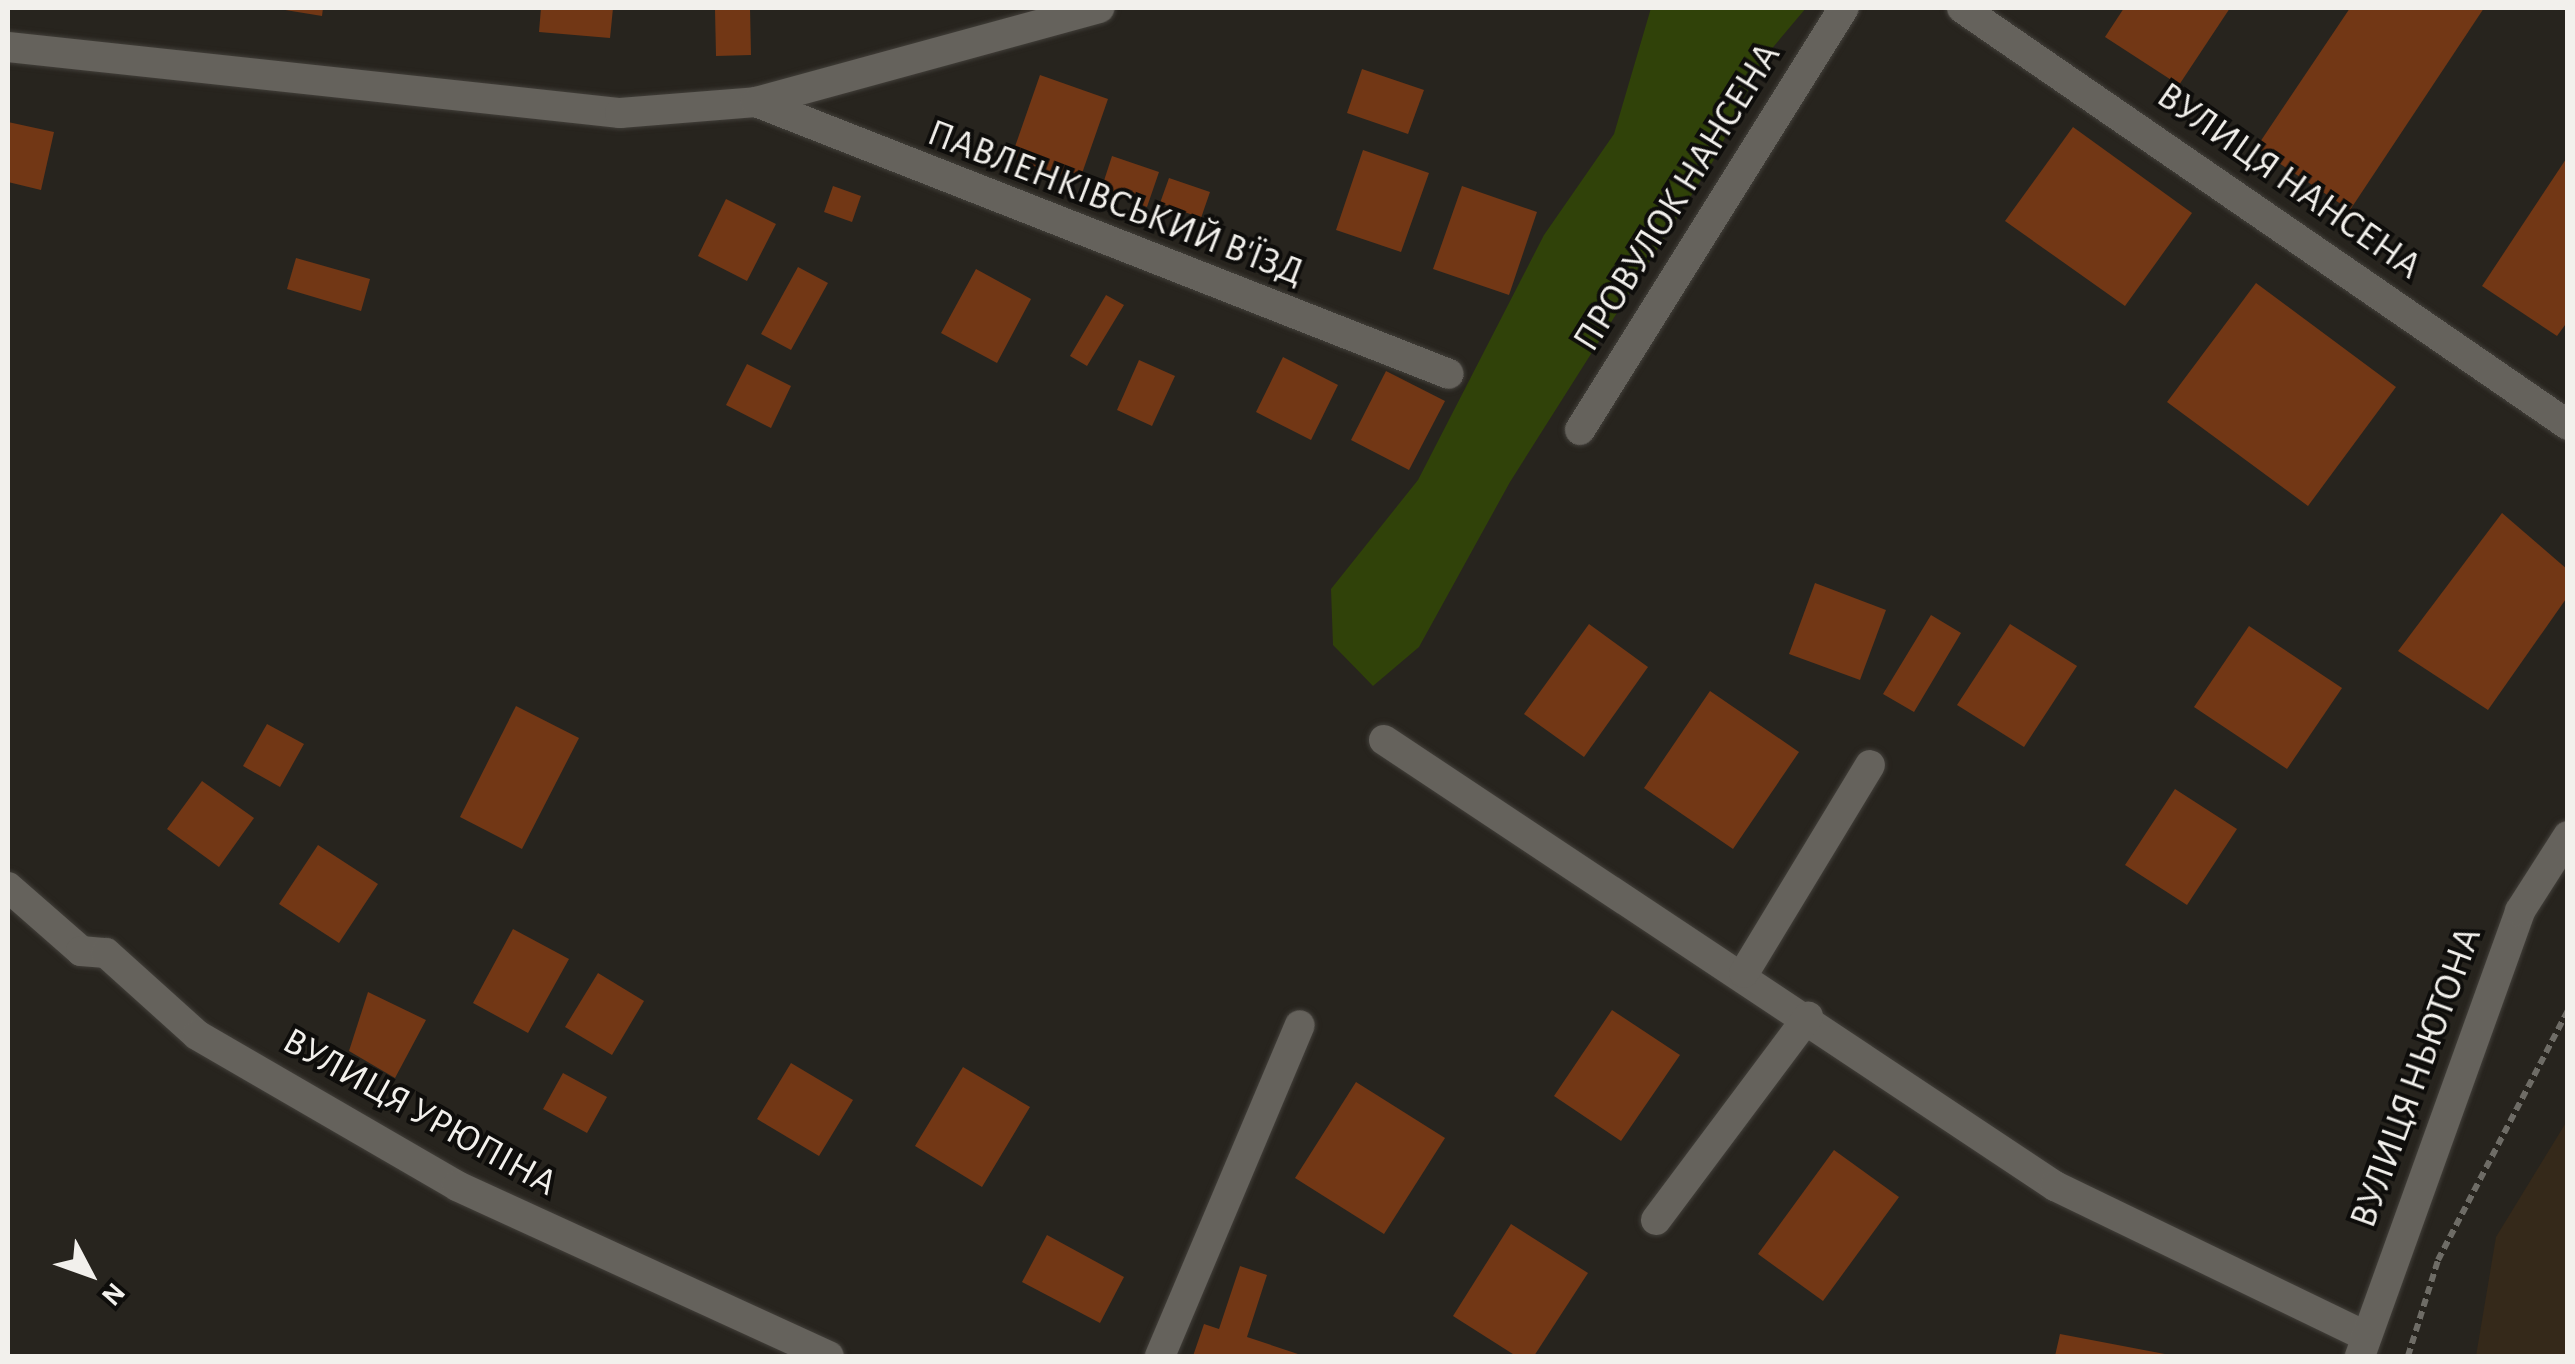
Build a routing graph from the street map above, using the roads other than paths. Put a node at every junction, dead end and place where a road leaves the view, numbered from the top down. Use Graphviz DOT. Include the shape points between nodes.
graph roads {
  1 [pos="1099,8"];
  2 [pos="1844,8"];
  3 [pos="1962,8"];
  4 [pos="8,47"];
  5 [pos="756,102"];
  6 [pos="1448,374"];
  7 [pos="2568,425"];
  8 [pos="1580,430"];
  9 [pos="1384,740"];
  10 [pos="1870,764"];
  11 [pos="2568,836"];
  12 [pos="8,887"];
  13 [pos="1744,974"];
  14 [pos="1808,1017"];
  15 [pos="1300,1025"];
  16 [pos="1656,1220"];
  17 [pos="2363,1346"];
  18 [pos="829,1356"];
  19 [pos="1160,1356"];
  1 -- 5 [label="street"];
  2 -- 8 [label="street, ПРОВУЛОК НАНСЕНА"];
  3 -- 7 [label="street, ВУЛИЦЯ НАНСЕНА"];
  4 -- 5 [label="street" via="620,113"];
  5 -- 6 [label="street, ПАВЛЕНКІВСЬКИЙ В'ЇЗД"];
  9 -- 13 [label="street"];
  10 -- 13 [label="street"];
  11 -- 17 [label="street, ВУЛИЦЯ НЬЮТОНА" via="2520,911"];
  12 -- 18 [label="street, ВУЛИЦЯ УРЮПІНА" via="81,951 106,953 197,1035 406,1157"];
  13 -- 14 [label="street"];
  14 -- 16 [label="street"];
  14 -- 17 [label="street" via="2056,1186"];
  15 -- 19 [label="street"];
}
